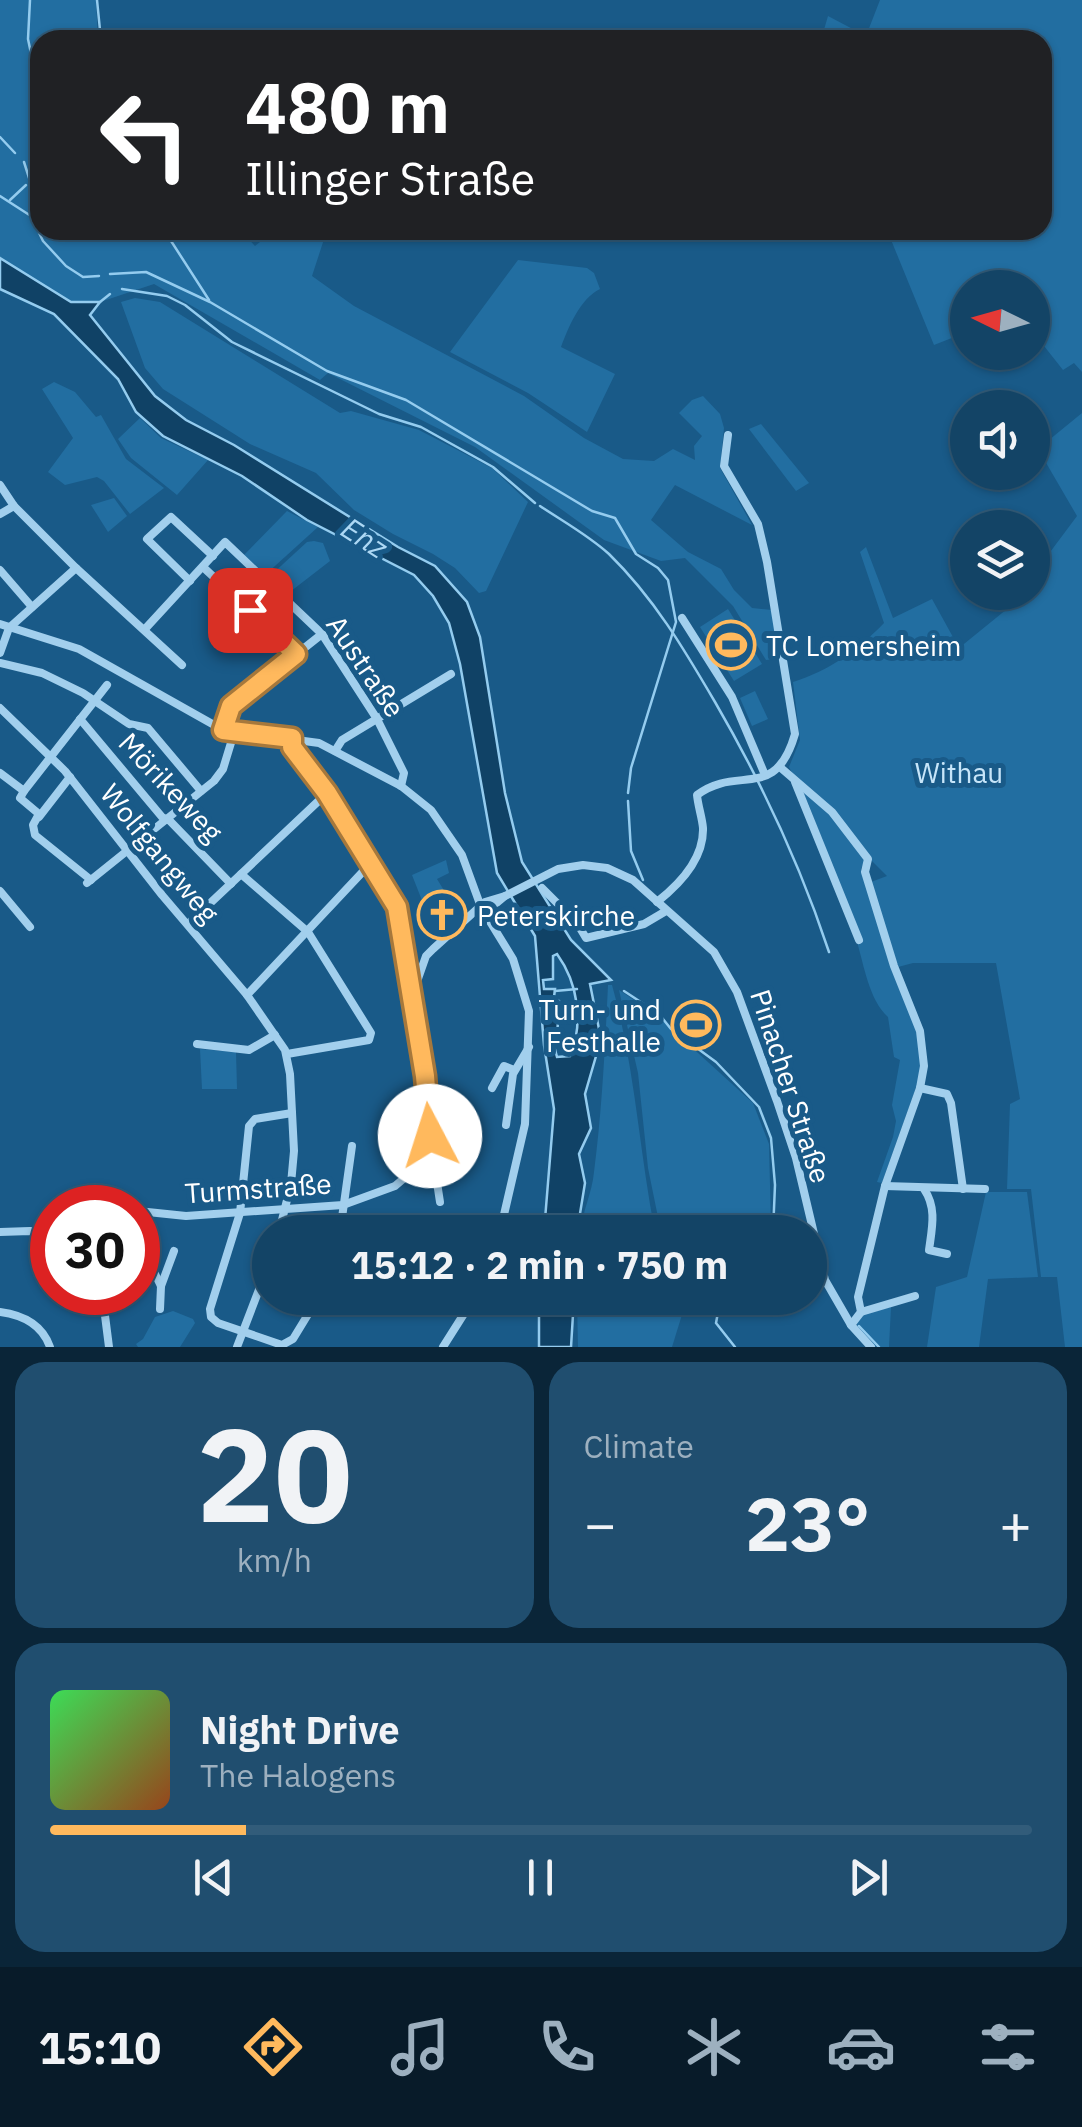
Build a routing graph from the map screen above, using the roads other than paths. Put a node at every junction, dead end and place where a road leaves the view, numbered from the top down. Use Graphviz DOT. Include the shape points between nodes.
graph roads {
  1 [pos="728,435"];
  2 [pos="0,485"];
  3 [pos="14,506"];
  4 [pos="0,514"];
  5 [pos="213,556"];
  6 [pos="203,567"];
  7 [pos="76,568"];
  8 [pos="0,570"];
  9 [pos="190,581"];
  10 [pos="32,607"];
  11 [pos="682,618"];
  12 [pos="5,626"];
  13 [pos="145,628"];
  14 [pos="322,634"];
  15 [pos="0,653"];
  16 [pos="296,654"];
  17 [pos="0,663"];
  18 [pos="182,665"];
  19 [pos="451,674"];
  20 [pos="107,686"];
  21 [pos="95,700"];
  22 [pos="0,708"];
  23 [pos="377,718"];
  24 [pos="80,719"];
  25 [pos="223,730"];
  26 [pos="234,734"];
  27 [pos="292,738"];
  28 [pos="335,751"];
  29 [pos="50,754"];
  30 [pos="781,768"];
  31 [pos="0,773"];
  32 [pos="761,774"];
  33 [pos="791,775"];
  34 [pos="70,777"];
  35 [pos="401,786"];
  36 [pos="201,791"];
  37 [pos="24,792"];
  38 [pos="327,793"];
  39 [pos="40,816"];
  40 [pos="166,820"];
  41 [pos="128,850"];
  42 [pos="372,863"];
  43 [pos="241,874"];
  44 [pos="231,884"];
  45 [pos="542,888"];
  46 [pos="0,890"];
  47 [pos="657,902"];
  48 [pos="481,908"];
  49 [pos="666,912"];
  50 [pos="188,924"];
  51 [pos="30,927"];
  52 [pos="308,932"];
  53 [pos="858,940"];
  54 [pos="247,995"];
  55 [pos="412,997"];
  56 [pos="276,1034"];
  57 [pos="197,1044"];
  58 [pos="529,1047"];
  59 [pos="287,1054"];
  60 [pos="514,1070"];
  61 [pos="492,1088"];
  62 [pos="920,1088"];
  63 [pos="292,1113"];
  64 [pos="506,1126"];
  65 [pos="352,1146"];
  66 [pos="427,1156"];
  67 [pos="884,1186"];
  68 [pos="963,1188"];
  69 [pos="924,1189"];
  70 [pos="985,1190"];
  71 [pos="440,1202"];
  72 [pos="343,1205"];
  73 [pos="285,1210"];
  74 [pos="240,1213"];
  75 [pos="160,1214"];
  76 [pos="284,1215"];
  77 [pos="342,1215"];
  78 [pos="504,1215"];
  79 [pos="30,1231"];
  80 [pos="0,1232"];
  81 [pos="174,1252"];
  82 [pos="948,1254"];
  83 [pos="161,1286"];
  84 [pos="916,1296"];
  85 [pos="160,1309"];
  86 [pos="0,1312"];
  87 [pos="252,1312"];
  88 [pos="861,1312"];
  89 [pos="104,1315"];
  90 [pos="308,1315"];
  91 [pos="463,1315"];
  92 [pos="852,1325"];
  93 [pos="244,1334"];
  94 [pos="50,1347"];
  95 [pos="107,1347"];
  96 [pos="238,1347"];
  97 [pos="443,1347"];
  98 [pos="871,1347"];
  1 -- 30 [label="street" via="724,466 758,524 768,562 795,734"];
  2 -- 3 [label="street"];
  3 -- 4 [label="street"];
  3 -- 7 [label="street"];
  5 -- 6 [label="street"];
  5 -- 9 [label="street" via="171,517 147,540"];
  5 -- 14 [label="street, Austraße" via="225,542"];
  6 -- 9 [label="street"];
  6 -- 16 [label="street"];
  7 -- 10 [label="street"];
  7 -- 13 [label="street"];
  8 -- 10 [label="street"];
  9 -- 13 [label="street"];
  10 -- 12 [label="street"];
  11 -- 32 [label="street" via="732,697"];
  12 -- 15 [label="street"];
  12 -- 25 [label="street" via="79,648"];
  13 -- 18 [label="street"];
  14 -- 16 [label="street"];
  14 -- 23 [label="street, Austraße"];
  16 -- 25 [label="street" via="231,706"];
  17 -- 21 [label="street" via="42,673"];
  19 -- 23 [label="street"];
  20 -- 21 [label="street"];
  21 -- 24 [label="street"];
  21 -- 36 [label="street" via="129,724 148,728"];
  22 -- 29 [label="street, Wolfgangweg"];
  23 -- 28 [label="street"];
  23 -- 35 [label="street, Austraße" via="404,773"];
  24 -- 29 [label="street"];
  24 -- 40 [label="street, Mörikeweg"];
  25 -- 26 [label="street"];
  26 -- 27 [label="street"];
  26 -- 36 [label="street" via="223,769"];
  27 -- 28 [label="street"];
  27 -- 38 [label="street"];
  28 -- 35 [label="street"];
  29 -- 34 [label="street, Wolfgangweg"];
  29 -- 37 [label="street"];
  30 -- 32 [label="street"];
  30 -- 33 [label="street"];
  31 -- 37 [label="street"];
  32 -- 47 [label="street" via="698,795 698,854"];
  33 -- 53 [label="street"];
  33 -- 62 [label="street" via="832,812 868,859 865,872 878,916 920,1031"];
  34 -- 39 [label="street"];
  34 -- 41 [label="street, Wolfgangweg"];
  35 -- 48 [label="street" via="431,810 462,855"];
  36 -- 40 [label="street"];
  37 -- 39 [label="street" via="20,798"];
  38 -- 42 [label="street"];
  38 -- 43 [label="street"];
  39 -- 41 [label="street" via="35,835 89,882"];
  40 -- 41 [label="street"];
  40 -- 44 [label="street, Mörikeweg"];
  41 -- 50 [label="street, Wolfgangweg"];
  42 -- 52 [label="street"];
  42 -- 55 [label="street" via="400,918"];
  43 -- 44 [label="street"];
  43 -- 52 [label="street"];
  44 -- 50 [label="street"];
  45 -- 49 [label="street" via="586,938"];
  46 -- 51 [label="street"];
  47 -- 48 [label="street, Pinacher Straße" via="607,868 569,867"];
  47 -- 49 [label="street, Pinacher Straße"];
  48 -- 55 [label="street, Pinacher Straße" via="426,956"];
  48 -- 58 [label="street" via="522,981"];
  49 -- 92 [label="street, Pinacher Straße" via="706,944 731,978 796,1158 822,1270"];
  50 -- 54 [label="street, Wolfgangweg"];
  52 -- 54 [label="street"];
  52 -- 59 [label="street" via="372,1036"];
  54 -- 56 [label="street, Wolfgangweg"];
  55 -- 66 [label="street" via="427,1091"];
  56 -- 57 [label="street" via="248,1050"];
  56 -- 59 [label="street, Wolfgangweg"];
  58 -- 60 [label="street"];
  58 -- 78 [label="street" via="526,1124"];
  59 -- 63 [label="street, Wolfgangweg"];
  60 -- 61 [label="street" via="504,1066"];
  60 -- 64 [label="street"];
  62 -- 67 [label="street"];
  62 -- 68 [label="street" via="946,1094 951,1103"];
  63 -- 73 [label="street, Wolfgangweg" via="293,1169"];
  63 -- 74 [label="street" via="249,1126"];
  65 -- 72 [label="street"];
  66 -- 71 [label="street"];
  66 -- 72 [label="street, Turmstraße" via="395,1186"];
  67 -- 69 [label="street"];
  67 -- 88 [label="street" via="858,1297"];
  68 -- 69 [label="street"];
  68 -- 70 [label="street"];
  69 -- 82 [label="street" via="934,1214 929,1250"];
  72 -- 73 [label="street, Turmstraße"];
  72 -- 77 [label="street"];
  73 -- 74 [label="street, Turmstraße"];
  73 -- 76 [label="street, Wolfgangweg"];
  74 -- 75 [label="street, Turmstraße"];
  74 -- 93 [label="street" via="210,1309 218,1323"];
  79 -- 80 [label="street"];
  81 -- 83 [label="street"];
  83 -- 85 [label="street"];
  84 -- 88 [label="street"];
  86 -- 94 [label="street" via="32,1322"];
  87 -- 93 [label="street"];
  88 -- 92 [label="street"];
  89 -- 95 [label="street"];
  90 -- 93 [label="street" via="287,1343"];
  91 -- 97 [label="street"];
  92 -- 98 [label="street, Pinacher Straße"];
  93 -- 96 [label="street"];
}
